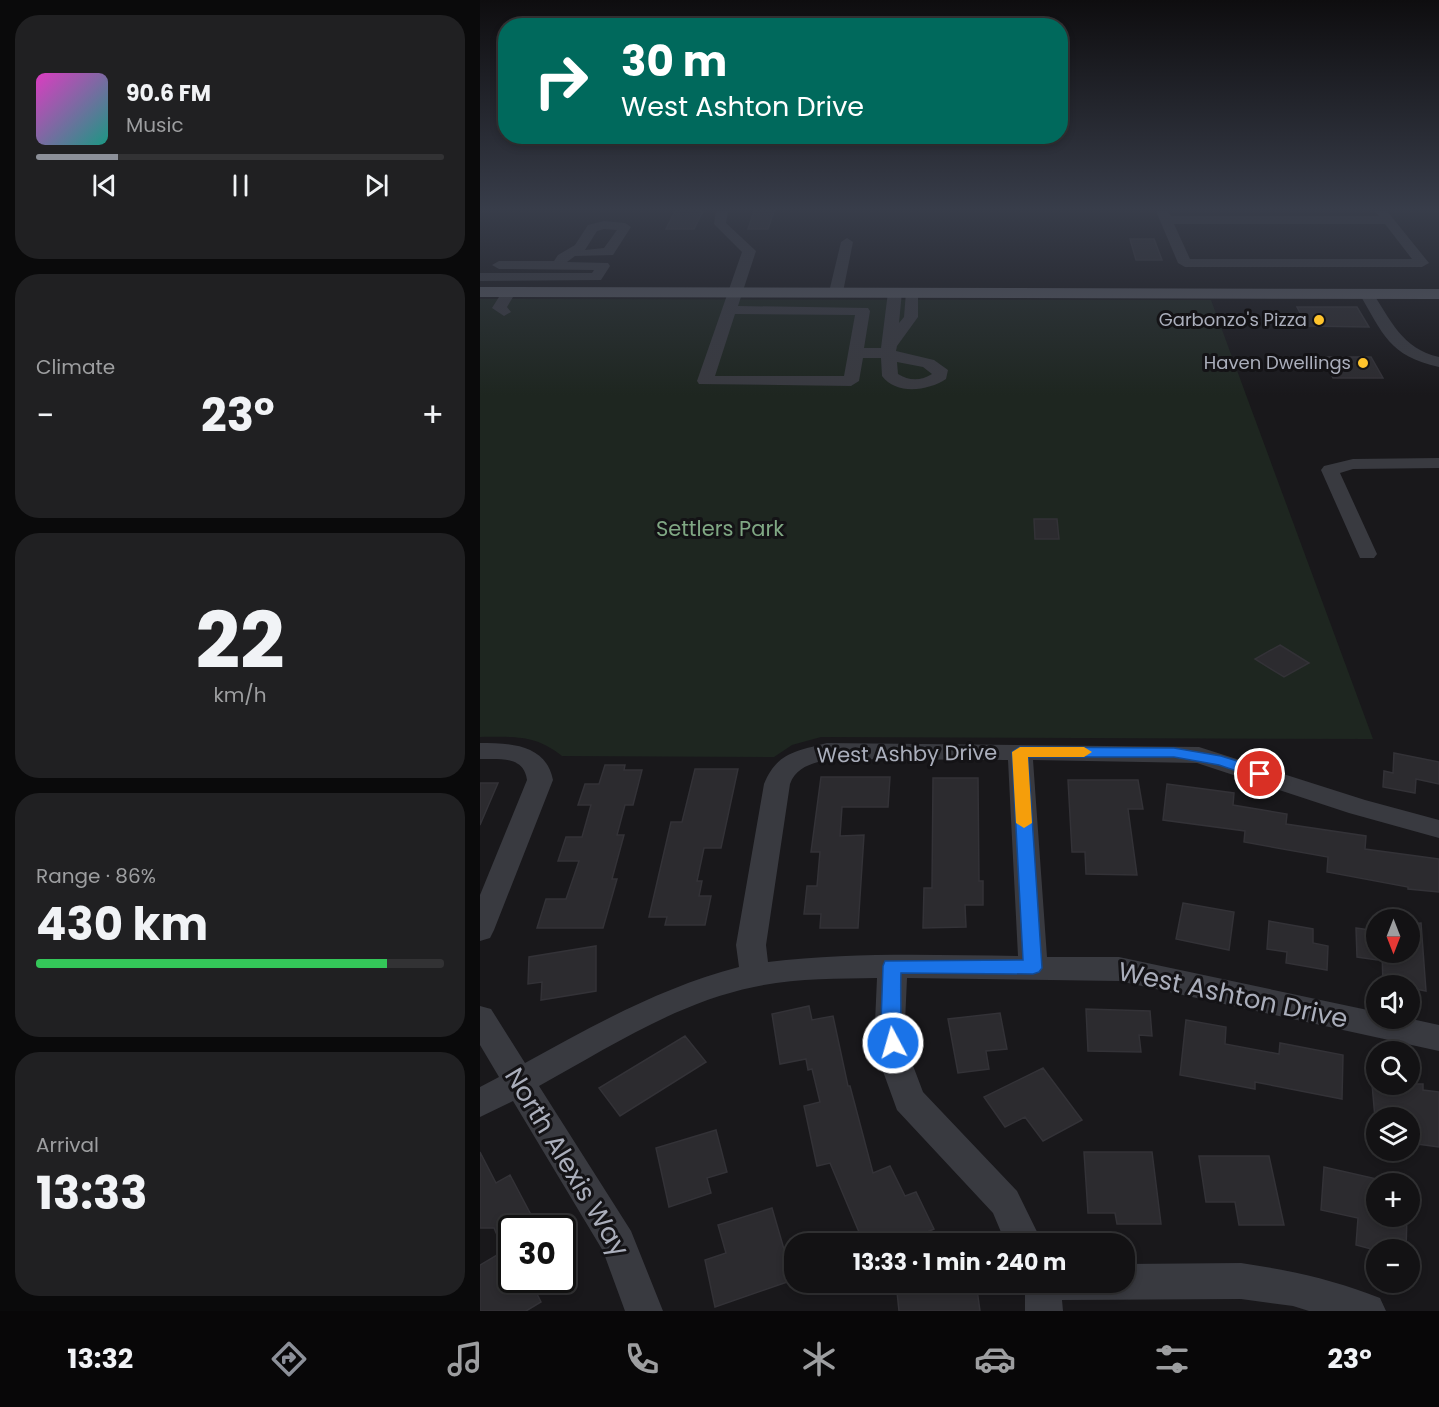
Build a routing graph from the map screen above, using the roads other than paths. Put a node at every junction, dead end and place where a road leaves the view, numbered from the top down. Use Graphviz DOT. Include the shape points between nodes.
graph roads {
  1 [pos="538,272"];
  2 [pos="599,272"];
  3 [pos="743,272"];
  4 [pos="840,272"];
  5 [pos="480,292"];
  6 [pos="509,292"];
  7 [pos="737,292"];
  8 [pos="836,292"];
  9 [pos="904,292"];
  10 [pos="1366,293"];
  11 [pos="1439,294"];
  12 [pos="730,310"];
  13 [pos="504,312"];
  14 [pos="1384,321"];
  15 [pos="1404,322"];
  16 [pos="860,323"];
  17 [pos="891,323"];
  18 [pos="907,323"];
  19 [pos="889,349"];
  20 [pos="855,352"];
  21 [pos="1439,362"];
  22 [pos="1439,463"];
  23 [pos="1367,554"];
  24 [pos="480,751"];
  25 [pos="1020,752"];
  26 [pos="1439,829"];
  27 [pos="480,930"];
  28 [pos="892,966"];
  29 [pos="1033,968"];
  30 [pos="755,975"];
  31 [pos="480,1018"];
  32 [pos="1439,1038"];
  33 [pos="520,1081"];
  34 [pos="480,1103"];
  35 [pos="1020,1233"];
  36 [pos="1135,1282"];
  37 [pos="1043,1293"];
  38 [pos="644,1311"];
  39 [pos="1044,1311"];
  40 [pos="1367,1311"];
  1 -- 2 [label="street" via="596,277"];
  3 -- 7 [label="street"];
  4 -- 8 [label="street"];
  5 -- 6 [label="main road"];
  6 -- 7 [label="main road"];
  6 -- 13 [label="street" via="499,308"];
  7 -- 8 [label="main road"];
  7 -- 12 [label="street"];
  8 -- 9 [label="main road"];
  9 -- 10 [label="main road"];
  9 -- 17 [label="street"];
  9 -- 18 [label="street" via="911,317"];
  10 -- 11 [label="main road"];
  10 -- 14 [label="street"];
  12 -- 16 [label="street" via="863,311"];
  12 -- 20 [label="street" via="705,381 851,381"];
  14 -- 15 [label="street"];
  14 -- 21 [label="street" via="1406,352"];
  16 -- 17 [label="street"];
  16 -- 20 [label="street"];
  17 -- 18 [label="street"];
  17 -- 19 [label="street"];
  18 -- 19 [label="street"];
  19 -- 20 [label="street"];
  22 -- 23 [label="street" via="1353,464 1330,470"];
  24 -- 27 [label="street" via="508,751 534,761 540,769 540,780"];
  25 -- 26 [label="street, West Ashby Drive" via="1198,755"];
  25 -- 29 [label="street"];
  25 -- 30 [label="street, West Ashby Drive" via="827,751 796,760 782,771 750,945"];
  28 -- 29 [label="street, West Ashton Drive"];
  28 -- 30 [label="street, West Ashton Drive"];
  28 -- 35 [label="street" via="890,1023 896,1063 909,1100 1005,1203"];
  29 -- 32 [label="street, West Ashton Drive" via="1119,969"];
  30 -- 33 [label="street, West Ashton Drive" via="705,988 640,1015"];
  31 -- 33 [label="street, North Alexis Way"];
  33 -- 34 [label="street, West Ashton Drive"];
  33 -- 38 [label="street, North Alexis Way" via="618,1243"];
  36 -- 40 [label="street" via="1241,1281 1293,1288"];
  37 -- 39 [label="street"];
}
